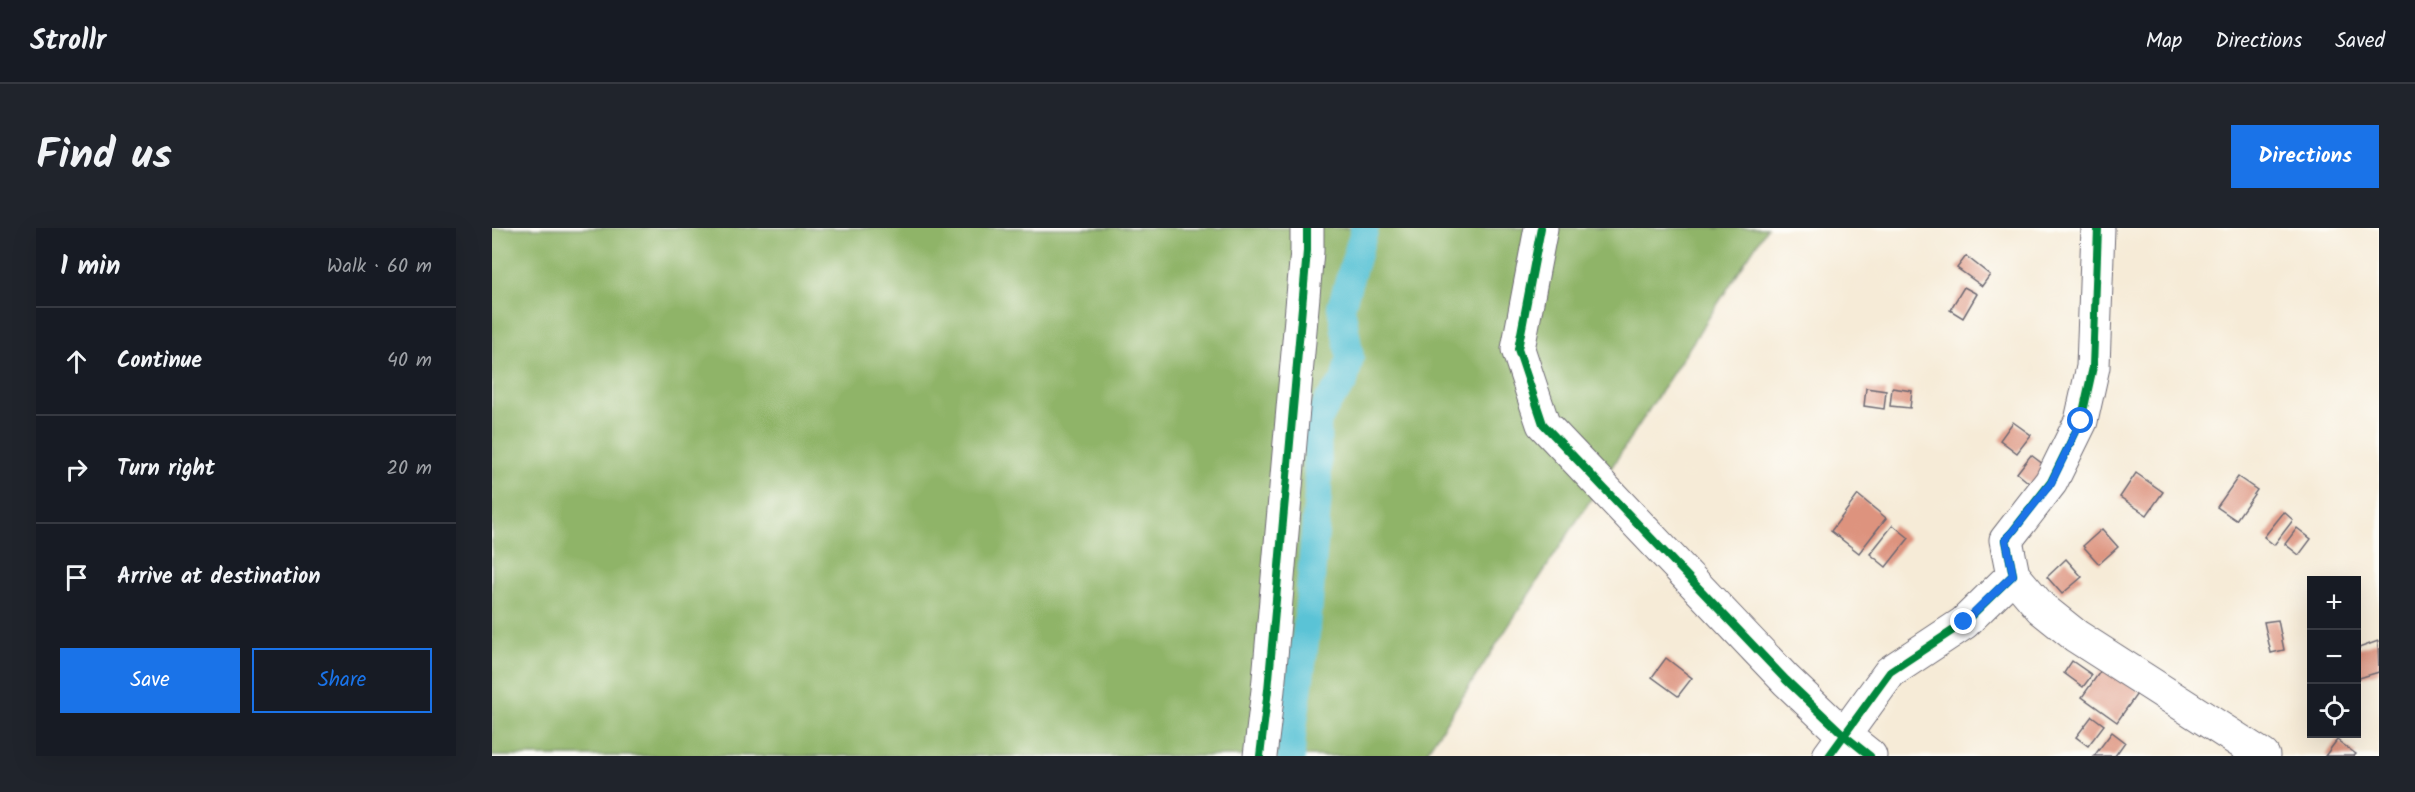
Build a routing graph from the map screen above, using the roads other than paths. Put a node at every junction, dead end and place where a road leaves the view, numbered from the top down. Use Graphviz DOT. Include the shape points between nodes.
graph roads {
  1 [pos="1306,228"];
  2 [pos="1541,228"];
  3 [pos="2098,228"];
  4 [pos="2013,575"];
  5 [pos="1837,746"];
  6 [pos="1260,756"];
  7 [pos="1870,756"];
  8 [pos="2263,756"];
  1 -- 6 [label="street"];
  2 -- 5 [label="street" via="1518,350 1543,424 1778,672"];
  3 -- 4 [label="street" via="2094,367 2081,421 2051,483 2006,540"];
  4 -- 5 [label="street" via="1964,622 1890,672"];
  4 -- 8 [label="street" via="2041,608 2076,636"];
  5 -- 7 [label="street"];
}
